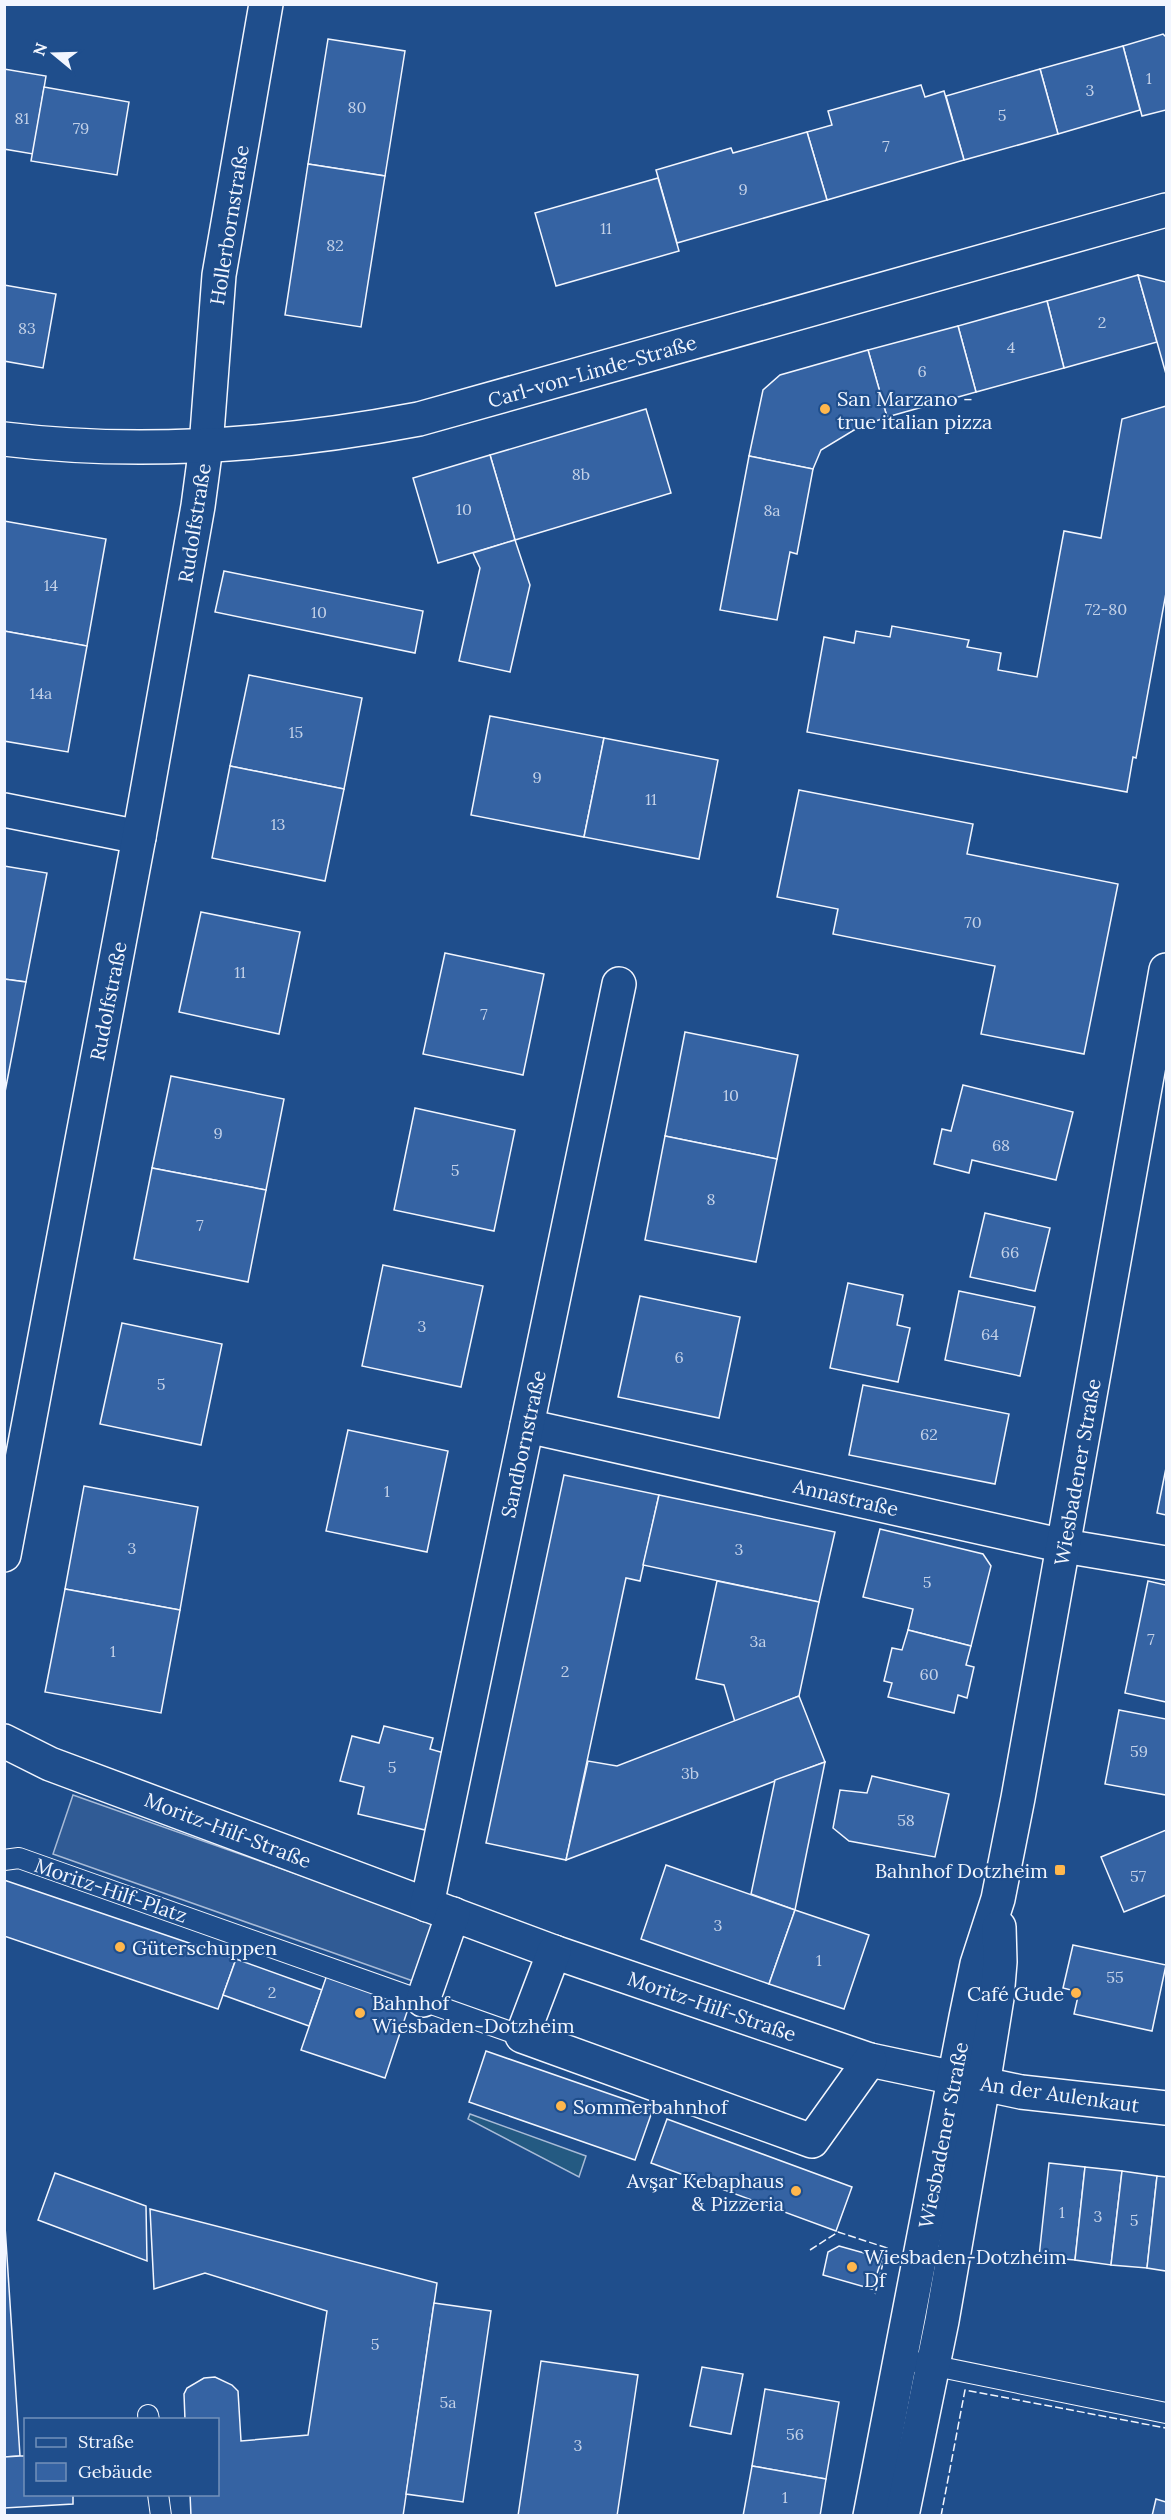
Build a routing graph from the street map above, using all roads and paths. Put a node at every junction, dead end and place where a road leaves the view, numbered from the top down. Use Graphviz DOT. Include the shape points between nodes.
graph roads {
  1 [pos="266,4"];
  2 [pos="1160,218"];
  3 [pos="4,439"];
  4 [pos="206,446"];
  5 [pos="4,810"];
  6 [pos="139,837"];
  7 [pos="1167,970"];
  8 [pos="619,984"];
  9 [pos="1160,1033"];
  10 [pos="527,1426"];
  11 [pos="1064,1546"];
  12 [pos="4,1555"];
  13 [pos="1167,1563"];
  14 [pos="4,1741"];
  15 [pos="4,1860"];
  16 [pos="440,1910"];
  17 [pos="554,1952"];
  18 [pos="423,2000"];
  19 [pos="522,2036"];
  20 [pos="870,2060"];
  21 [pos="969,2082"];
  22 [pos="1167,2108"];
  23 [pos="901,2359"];
  24 [pos="934,2365"];
  25 [pos="1167,2413"];
  26 [pos="158,2496"];
  27 [pos="161,2516"];
  28 [pos="870,2516"];
  29 [pos="902,2516"];
  1 -- 4 [label="street, Hollerbornstraße" via="219,274"];
  2 -- 4 [label="street, Carl-von-Linde-Straße" via="418,419 349,432"];
  3 -- 4 [label="street, Carl-von-Linde-Straße" via="121,447"];
  4 -- 6 [label="street, Rudolfstraße"];
  5 -- 6 [label="street"];
  6 -- 12 [label="street, Rudolfstraße"];
  7 -- 9 [label="street, Wiesbadener Straße"];
  8 -- 10 [label="street, Sandbornstraße"];
  9 -- 11 [label="street, Wiesbadener Straße"];
  10 -- 11 [label="street, Annastraße"];
  10 -- 16 [label="street, Sandbornstraße"];
  11 -- 13 [label="street, Annastraße"];
  11 -- 21 [label="street, Wiesbadener Straße" via="998,1899 1000,1962"];
  14 -- 16 [label="street, Moritz-Hilf-Straße" via="50,1764"];
  15 -- 18 [label="lane, Moritz-Hilf-Platz" via="19,1858"];
  16 -- 17 [label="street, Moritz-Hilf-Straße"];
  16 -- 18 [label="street"];
  17 -- 19 [label="street"];
  17 -- 20 [label="street, Moritz-Hilf-Straße"];
  18 -- 19 [label="lane, Moritz-Hilf-Platz"];
  19 -- 20 [label="street" via="812,2141"];
  20 -- 21 [label="street, Moritz-Hilf-Straße"];
  21 -- 22 [label="street, An der Aulenkaut" via="1021,2092"];
  21 -- 23 [label="street, Wiesbadener Straße"];
  21 -- 24 [label="street, Wiesbadener Straße"];
  23 -- 24 [label="lane"];
  23 -- 28 [label="street, Wiesbadener Straße"];
  24 -- 25 [label="lane"];
  24 -- 29 [label="street, Wiesbadener Straße"];
  26 -- 27 [label="lane"];
}
